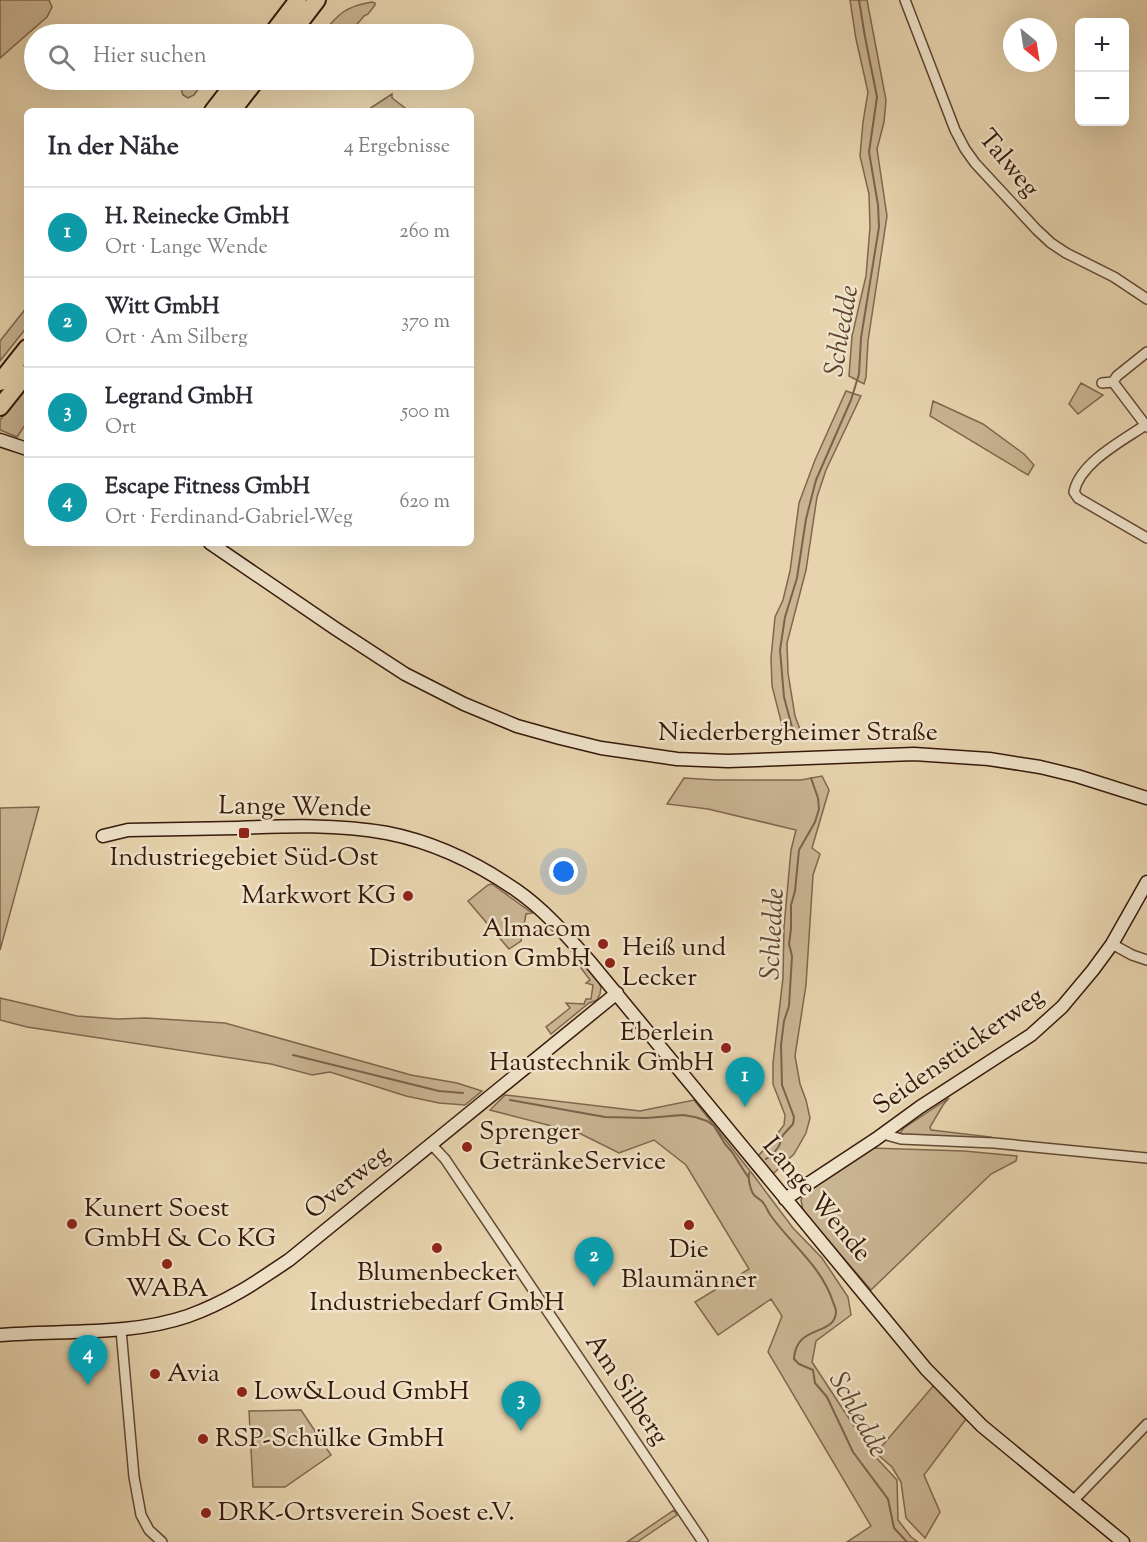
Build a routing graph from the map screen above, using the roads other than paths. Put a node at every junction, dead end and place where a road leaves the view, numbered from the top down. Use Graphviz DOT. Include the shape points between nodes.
graph roads {
  1 [pos="298,0"];
  2 [pos="317,0"];
  3 [pos="905,0"];
  4 [pos="280,24"];
  5 [pos="299,24"];
  6 [pos="229,90"];
  7 [pos="248,90"];
  8 [pos="215,108"];
  9 [pos="234,108"];
  10 [pos="1147,299"];
  11 [pos="24,352"];
  12 [pos="1147,352"];
  13 [pos="24,377"];
  14 [pos="0,382"];
  15 [pos="1113,382"];
  16 [pos="1102,383"];
  17 [pos="0,407"];
  18 [pos="1146,425"];
  19 [pos="0,440"];
  20 [pos="24,448"];
  21 [pos="1147,538"];
  22 [pos="214,546"];
  23 [pos="1147,798"];
  24 [pos="103,836"];
  25 [pos="1147,882"];
  26 [pos="1112,944"];
  27 [pos="1147,960"];
  28 [pos="616,993"];
  29 [pos="883,1134"];
  30 [pos="431,1144"];
  31 [pos="1147,1158"];
  32 [pos="785,1199"];
  33 [pos="121,1330"];
  34 [pos="0,1335"];
  35 [pos="1147,1424"];
  36 [pos="1073,1501"];
  37 [pos="162,1542"];
  38 [pos="703,1542"];
  39 [pos="1123,1542"];
  1 -- 4 [label="highway"];
  2 -- 5 [label="highway"];
  3 -- 10 [label="street, Talweg" via="955,130 975,164 1051,243"];
  6 -- 8 [label="highway"];
  7 -- 9 [label="highway"];
  11 -- 14 [label="highway"];
  12 -- 15 [label="street"];
  13 -- 17 [label="highway"];
  15 -- 16 [label="street"];
  15 -- 18 [label="street"];
  18 -- 21 [label="street" via="1086,469 1074,492"];
  19 -- 20 [label="street"];
  22 -- 23 [label="street, Niederbergheimer Straße" via="405,674 518,726 560,738 676,759 914,754 989,759 1077,776"];
  24 -- 28 [label="street, Lange Wende" via="128,830 293,826 339,827 410,839 472,863 516,890 565,933"];
  25 -- 26 [label="street, Seidenstückerweg"];
  26 -- 27 [label="street"];
  26 -- 29 [label="street, Seidenstückerweg" via="1062,1007 1031,1035"];
  28 -- 30 [label="street, Overweg"];
  28 -- 32 [label="street, Lange Wende"];
  29 -- 31 [label="street" via="901,1139 994,1143"];
  29 -- 32 [label="street, Seidenstückerweg"];
  30 -- 33 [label="street, Overweg" via="289,1260 241,1292 187,1316"];
  30 -- 38 [label="street, Am Silberg" via="445,1159"];
  32 -- 36 [label="street, Lange Wende" via="926,1369 982,1426"];
  33 -- 34 [label="street, Overweg"];
  33 -- 37 [label="street" via="135,1487 141,1515"];
  35 -- 36 [label="street"];
  36 -- 39 [label="street, Lange Wende"];
}
